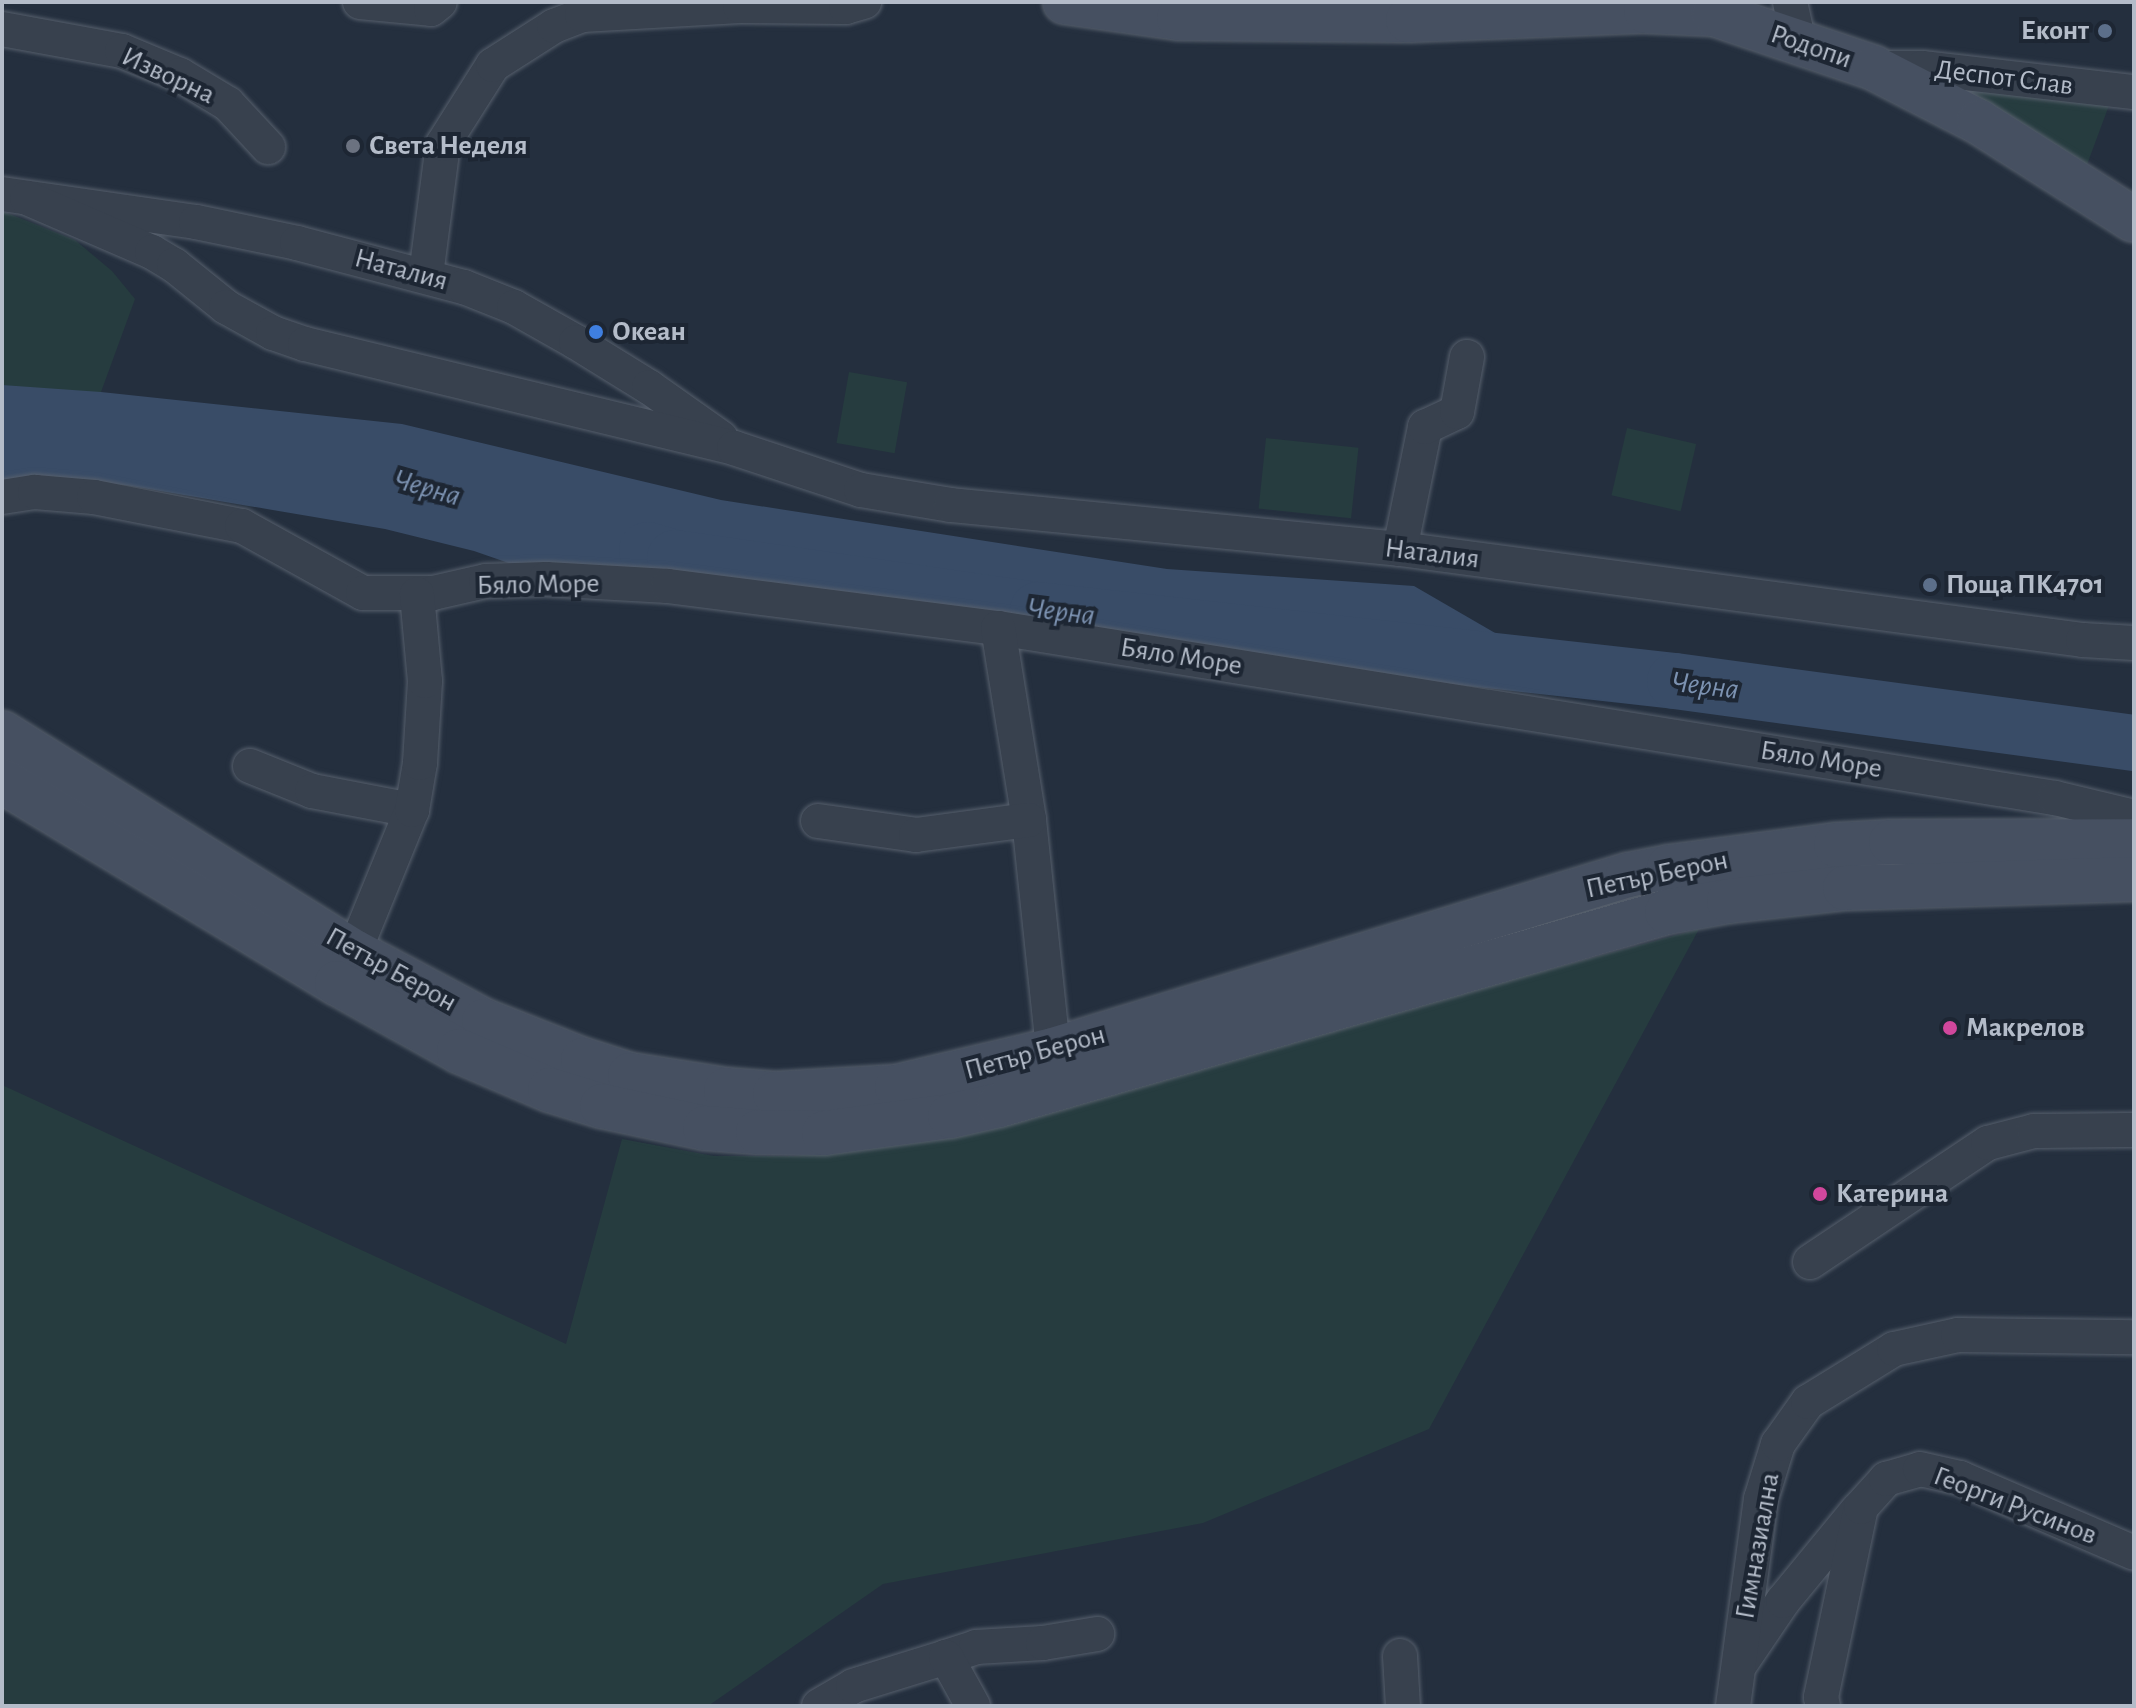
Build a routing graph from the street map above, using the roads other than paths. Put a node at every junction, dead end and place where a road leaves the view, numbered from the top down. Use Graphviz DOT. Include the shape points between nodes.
graph roads {
  1 [pos="360,2"];
  2 [pos="440,2"];
  3 [pos="864,2"];
  4 [pos="1065,2"];
  5 [pos="1794,22"];
  6 [pos="2,29"];
  7 [pos="1874,68"];
  8 [pos="2134,92"];
  9 [pos="268,147"];
  10 [pos="14,196"];
  11 [pos="2134,220"];
  12 [pos="426,275"];
  13 [pos="1467,357"];
  14 [pos="734,448"];
  15 [pos="2,497"];
  16 [pos="1400,549"];
  17 [pos="417,594"];
  18 [pos="998,628"];
  19 [pos="2134,643"];
  20 [pos="2,733"];
  21 [pos="250,766"];
  22 [pos="2,781"];
  23 [pos="412,810"];
  24 [pos="2134,817"];
  25 [pos="1029,820"];
  26 [pos="818,821"];
  27 [pos="2134,841"];
  28 [pos="1891,842"];
  29 [pos="2134,879"];
  30 [pos="1894,886"];
  31 [pos="354,952"];
  32 [pos="1053,1050"];
  33 [pos="2134,1130"];
  34 [pos="1810,1262"];
  35 [pos="2134,1337"];
  36 [pos="1861,1507"];
  37 [pos="2134,1553"];
  38 [pos="1097,1634"];
  39 [pos="1400,1656"];
  40 [pos="946,1657"];
  41 [pos="1737,1669"];
  42 [pos="819,1706"];
  43 [pos="973,1706"];
  44 [pos="1403,1706"];
  45 [pos="1711,1706"];
  46 [pos="1733,1706"];
  47 [pos="1823,1706"];
  1 -- 2 [label="street" via="431,9"];
  3 -- 12 [label="street" via="846,7 740,6 582,15 554,26 493,65 443,144"];
  4 -- 5 [label="main road, Родопи" via="1179,18 1408,20 1646,11"];
  5 -- 7 [label="main road, Родопи"];
  6 -- 9 [label="street, Изворна" via="122,51 180,75 228,104"];
  7 -- 8 [label="street, Деспот Слав" via="1922,68"];
  7 -- 11 [label="main road, Родопи" via="1979,122"];
  10 -- 12 [label="street, Наталия" via="196,222"];
  10 -- 14 [label="street, Наталия" via="152,252 226,307 273,333"];
  12 -- 14 [label="street, Наталия" via="538,320 649,387"];
  13 -- 16 [label="street" via="1457,412 1425,427"];
  14 -- 16 [label="street, Наталия" via="861,490 951,505"];
  15 -- 17 [label="street, Бяло Море" via="35,492 94,497 242,526 363,593"];
  16 -- 19 [label="street, Наталия"];
  17 -- 18 [label="street, Бяло Море" via="486,581 546,579 668,586"];
  17 -- 23 [label="street" via="425,681"];
  18 -- 24 [label="street, Бяло Море" via="2055,798"];
  18 -- 25 [label="street"];
  20 -- 31 [label="main road, Петър Берон"];
  21 -- 23 [label="street" via="312,791"];
  22 -- 30 [label="main road, Петър Берон" via="459,1051 602,1106 705,1128 758,1132 824,1133 962,1113 1059,1090 1667,912 1792,893"];
  23 -- 31 [label="street"];
  25 -- 26 [label="street" via="916,835"];
  25 -- 32 [label="street"];
  27 -- 28 [label="main road, Петър Берон"];
  28 -- 30 [label="main road"];
  28 -- 32 [label="main road, Петър Берон" via="1786,851 1628,875"];
  29 -- 30 [label="main road, Петър Берон"];
  31 -- 32 [label="main road, Петър Берон" via="541,1045 630,1075 677,1084 829,1094 897,1087"];
  33 -- 34 [label="street" via="2034,1131 1988,1143"];
  35 -- 41 [label="street, Гимназиална" via="1958,1335 1894,1349 1808,1402 1778,1444 1761,1499"];
  36 -- 37 [label="street, Георги Русинов" via="1886,1479 1920,1469 1960,1478"];
  36 -- 41 [label="street, Георги Русинов" via="1783,1601"];
  36 -- 47 [label="street"];
  38 -- 40 [label="street" via="976,1647"];
  39 -- 44 [label="street"];
  40 -- 42 [label="street" via="853,1686"];
  40 -- 43 [label="street"];
  41 -- 45 [label="street, Георги Русинов"];
  41 -- 46 [label="street, Гимназиална"];
}
